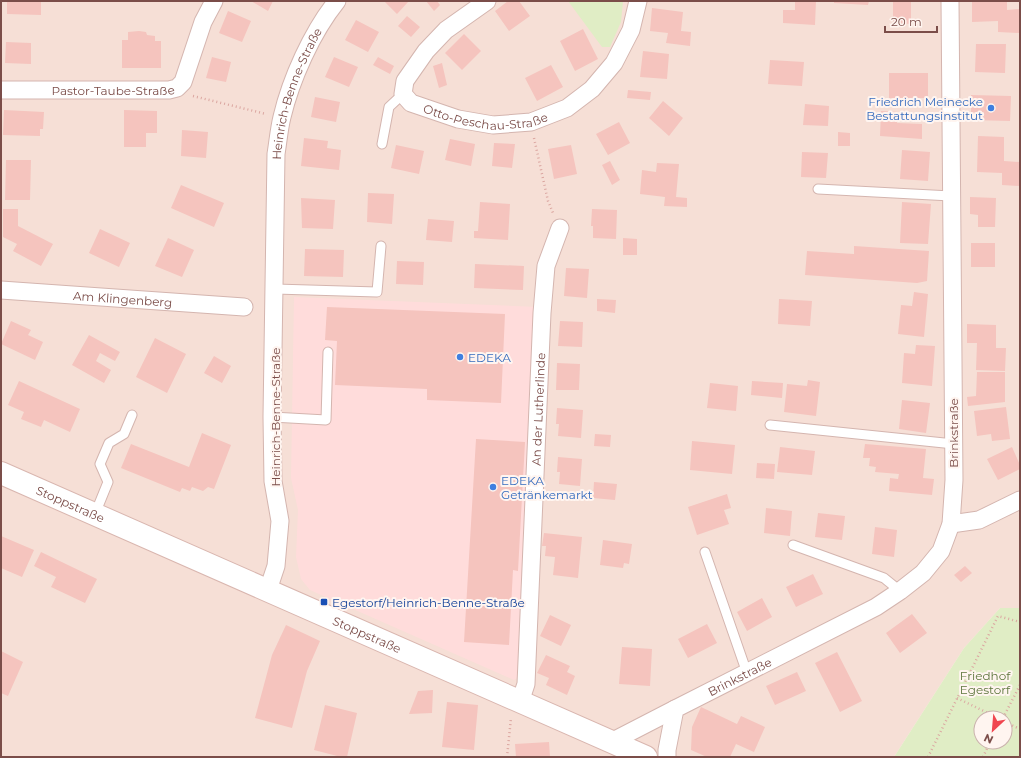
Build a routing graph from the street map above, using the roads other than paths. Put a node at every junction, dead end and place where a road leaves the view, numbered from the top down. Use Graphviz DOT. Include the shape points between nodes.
graph roads {
  1 [pos="214,1"];
  2 [pos="337,1"];
  3 [pos="487,1"];
  4 [pos="638,1"];
  5 [pos="950,1"];
  6 [pos="1,90"];
  7 [pos="403,94"];
  8 [pos="382,144"];
  9 [pos="818,189"];
  10 [pos="951,196"];
  11 [pos="560,228"];
  12 [pos="381,246"];
  13 [pos="275,289"];
  14 [pos="1,290"];
  15 [pos="244,307"];
  16 [pos="328,352"];
  17 [pos="132,415"];
  18 [pos="272,418"];
  19 [pos="770,425"];
  20 [pos="954,444"];
  21 [pos="1,473"];
  22 [pos="1020,500"];
  23 [pos="95,514"];
  24 [pos="951,524"];
  25 [pos="793,545"];
  26 [pos="705,552"];
  27 [pos="268,590"];
  28 [pos="900,591"];
  29 [pos="747,673"];
  30 [pos="520,702"];
  31 [pos="675,709"];
  32 [pos="611,742"];
  33 [pos="646,757"];
  34 [pos="667,757"];
  1 -- 6 [label="street, Pastor-Taube-Straße" via="203,22 183,82 177,88"];
  2 -- 13 [label="street, Heinrich-Benne-Straße" via="310,43 291,86 282,118 276,154"];
  3 -- 7 [label="street" via="446,30 426,51 405,81"];
  4 -- 7 [label="street, Otto-Peschau-Straße" via="631,30 614,63 592,89 567,108 531,122 493,125 458,119 411,103"];
  5 -- 10 [label="street, Brinkstraße"];
  7 -- 8 [label="lane" via="389,107"];
  9 -- 10 [label="lane"];
  10 -- 20 [label="street, Brinkstraße"];
  11 -- 30 [label="street, An der Lutherlinde" via="546,266 542,313 526,684"];
  12 -- 13 [label="lane" via="377,292"];
  13 -- 18 [label="street, Heinrich-Benne-Straße"];
  14 -- 15 [label="street, Am Klingenberg"];
  16 -- 18 [label="lane" via="326,420"];
  17 -- 23 [label="lane" via="124,434 109,443 100,464 108,482"];
  18 -- 27 [label="street, Heinrich-Benne-Straße" via="273,481 280,521 276,566"];
  19 -- 20 [label="lane"];
  20 -- 24 [label="street, Brinkstraße"];
  21 -- 23 [label="main road, Stoppstraße"];
  22 -- 24 [label="street" via="979,520"];
  23 -- 27 [label="main road, Stoppstraße"];
  24 -- 28 [label="street, Brinkstraße" via="941,551 923,573"];
  25 -- 28 [label="lane" via="884,578"];
  26 -- 29 [label="lane"];
  27 -- 30 [label="main road, Stoppstraße"];
  28 -- 29 [label="street, Brinkstraße" via="876,607"];
  29 -- 31 [label="street, Brinkstraße"];
  30 -- 32 [label="main road, Stoppstraße"];
  31 -- 32 [label="street, Brinkstraße"];
  31 -- 34 [label="street"];
  32 -- 33 [label="main road, Stoppstraße"];
}
